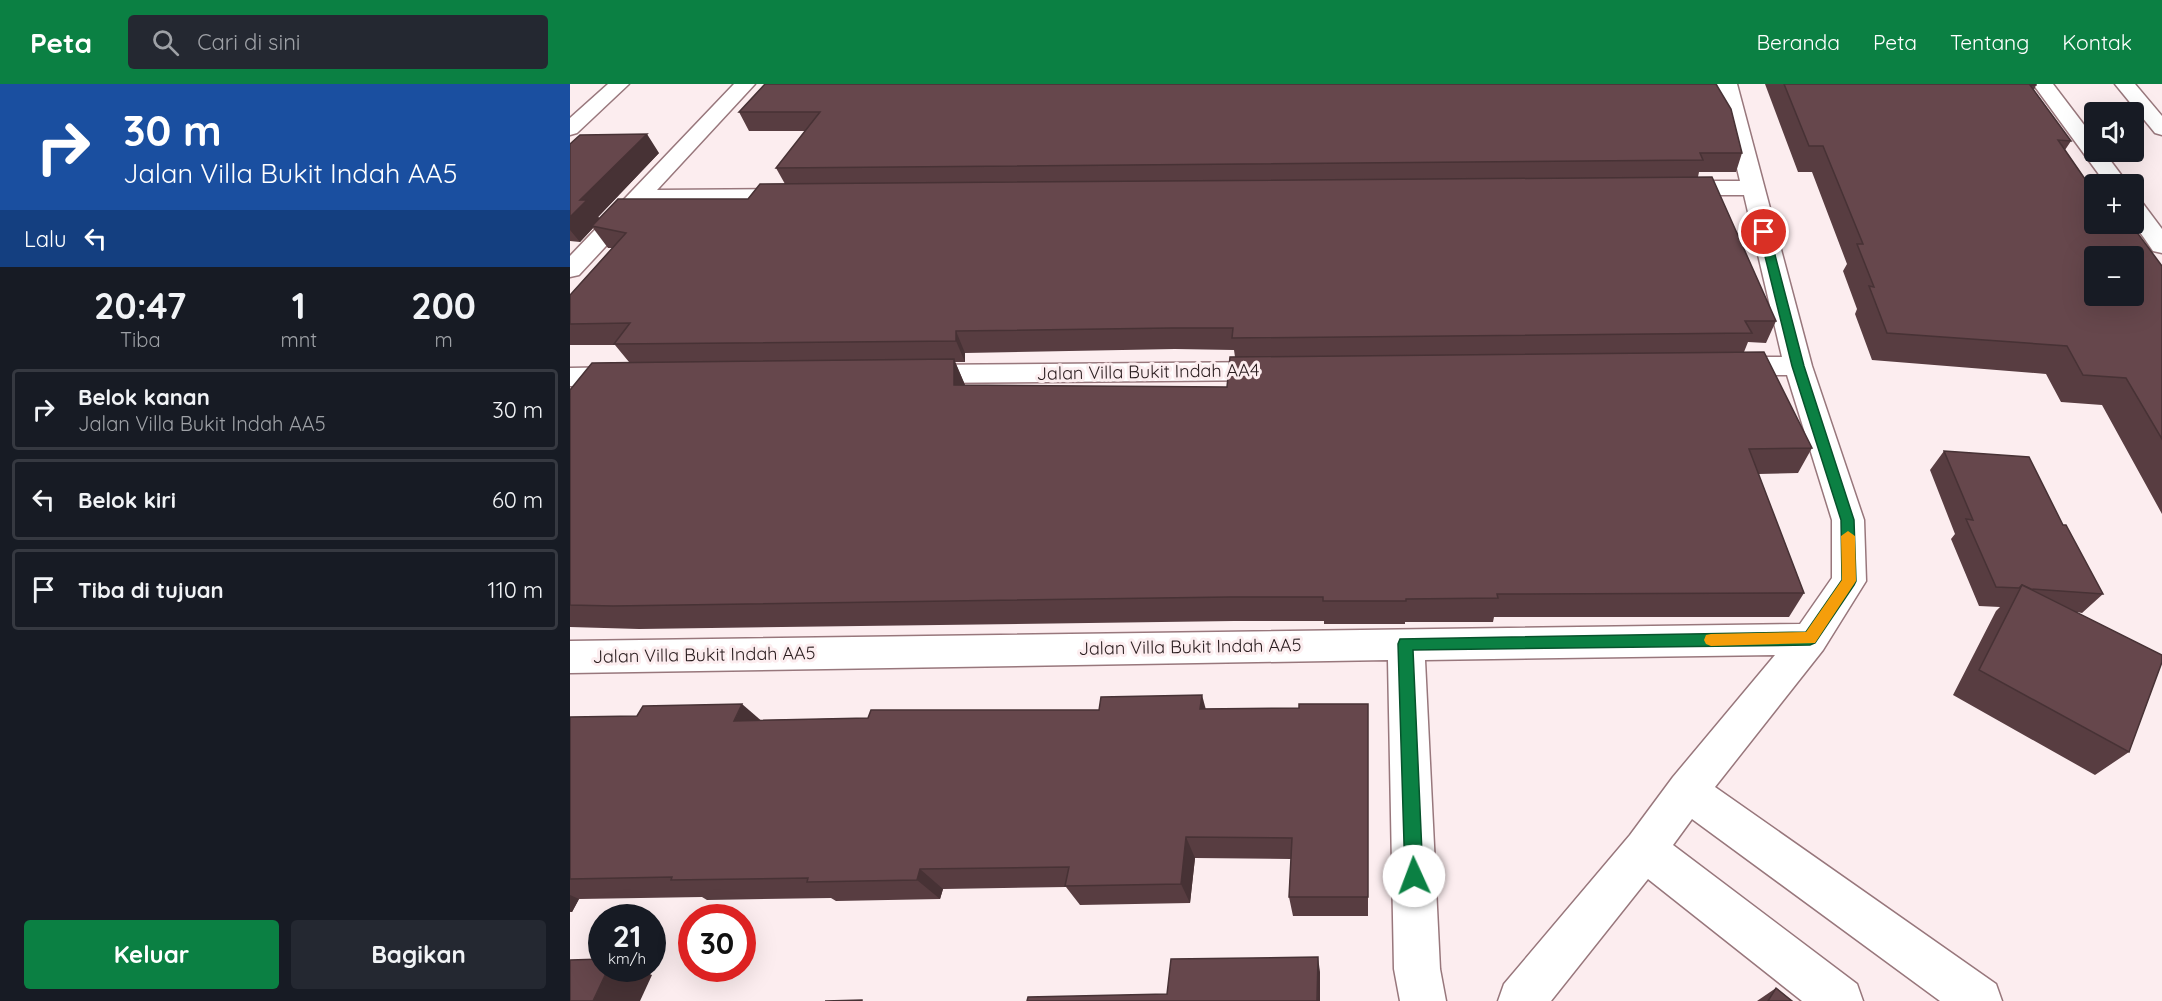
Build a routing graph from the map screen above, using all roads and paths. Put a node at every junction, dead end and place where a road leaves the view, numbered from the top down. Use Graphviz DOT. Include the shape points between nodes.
graph roads {
  1 [pos="619,84"];
  2 [pos="745,84"];
  3 [pos="1727,84"];
  4 [pos="2043,84"];
  5 [pos="2125,84"];
  6 [pos="570,129"];
  7 [pos="2162,129"];
  8 [pos="2110,174"];
  9 [pos="1753,188"];
  10 [pos="1657,189"];
  11 [pos="819,196"];
  12 [pos="639,198"];
  13 [pos="2144,221"];
  14 [pos="2162,246"];
  15 [pos="570,270"];
  16 [pos="1798,366"];
  17 [pos="1703,367"];
  18 [pos="1297,370"];
  19 [pos="892,374"];
  20 [pos="653,376"];
  21 [pos="570,377"];
  22 [pos="1810,639"];
  23 [pos="1406,644"];
  24 [pos="570,657"];
  25 [pos="1687,791"];
  26 [pos="1645,850"];
  27 [pos="1423,1001"];
  28 [pos="1521,1001"];
  29 [pos="1840,1001"];
  30 [pos="1979,1001"];
  1 -- 6 [label="street"];
  2 -- 12 [label="street"];
  3 -- 9 [label="street"];
  4 -- 8 [label="street"];
  5 -- 7 [label="street"];
  9 -- 10 [label="street"];
  9 -- 16 [label="street"];
  11 -- 12 [label="street"];
  12 -- 15 [label="street"];
  13 -- 14 [label="street"];
  16 -- 17 [label="street"];
  16 -- 22 [label="street" via="1848,520 1849,581"];
  18 -- 19 [label="street, Jalan Villa Bukit Indah AA4"];
  20 -- 21 [label="street"];
  22 -- 23 [label="street, Jalan Villa Bukit Indah AA5"];
  22 -- 25 [label="street"];
  23 -- 24 [label="street, Jalan Villa Bukit Indah AA5"];
  23 -- 27 [label="street" via="1418,969"];
  25 -- 26 [label="street"];
  25 -- 30 [label="street"];
  26 -- 28 [label="street"];
  26 -- 29 [label="street"];
}
